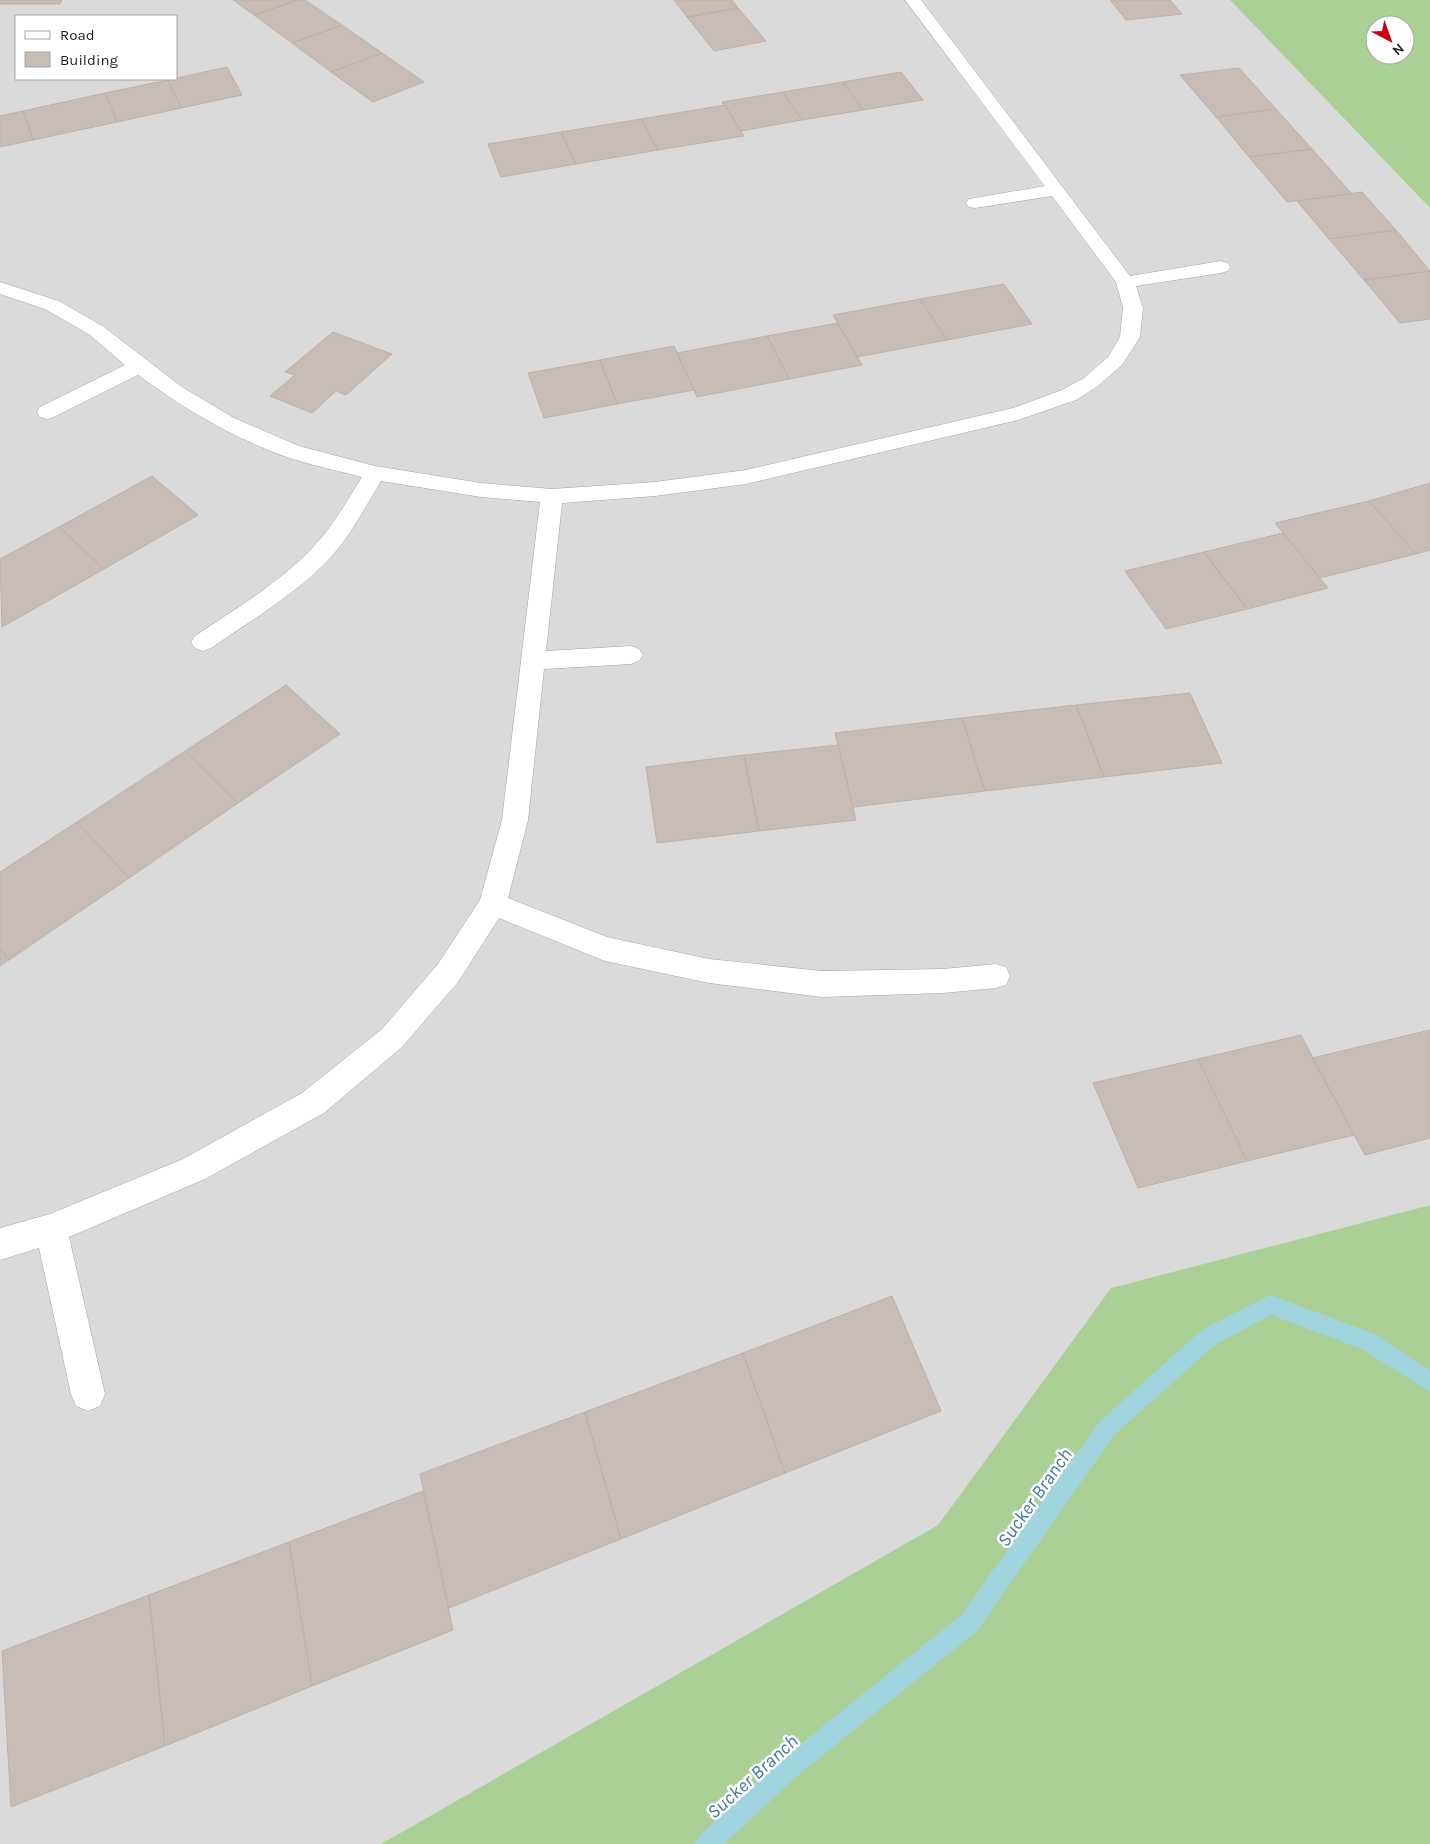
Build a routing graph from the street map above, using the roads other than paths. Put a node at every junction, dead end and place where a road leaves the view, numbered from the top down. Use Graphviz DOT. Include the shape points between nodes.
graph roads {
  1 [pos="913,0"];
  2 [pos="1054,190"];
  3 [pos="976,203"];
  4 [pos="1221,267"];
  5 [pos="1125,282"];
  6 [pos="0,288"];
  7 [pos="139,366"];
  8 [pos="47,412"];
  9 [pos="375,473"];
  10 [pos="552,496"];
  11 [pos="203,642"];
  12 [pos="631,655"];
  13 [pos="533,661"];
  14 [pos="493,904"];
  15 [pos="996,976"];
  16 [pos="51,1229"];
  17 [pos="0,1244"];
  18 [pos="88,1394"];
  1 -- 2 [label="lane"];
  2 -- 3 [label="lane"];
  2 -- 5 [label="lane"];
  4 -- 5 [label="lane"];
  5 -- 10 [label="lane" via="1133,308 1130,337 1115,361 1091,382 1069,395 1018,414 746,477 654,489"];
  6 -- 7 [label="lane" via="52,305 97,331"];
  7 -- 8 [label="lane"];
  7 -- 9 [label="lane" via="227,423 292,451"];
  9 -- 10 [label="lane" via="481,490"];
  9 -- 11 [label="lane" via="336,535 311,562"];
  10 -- 13 [label="lane"];
  12 -- 13 [label="lane"];
  13 -- 14 [label="lane" via="515,820"];
  14 -- 15 [label="lane" via="605,949 709,971 822,984 944,981"];
  14 -- 16 [label="lane" via="448,974 392,1038 313,1103 194,1169"];
  16 -- 17 [label="lane"];
  16 -- 18 [label="lane"];
}
